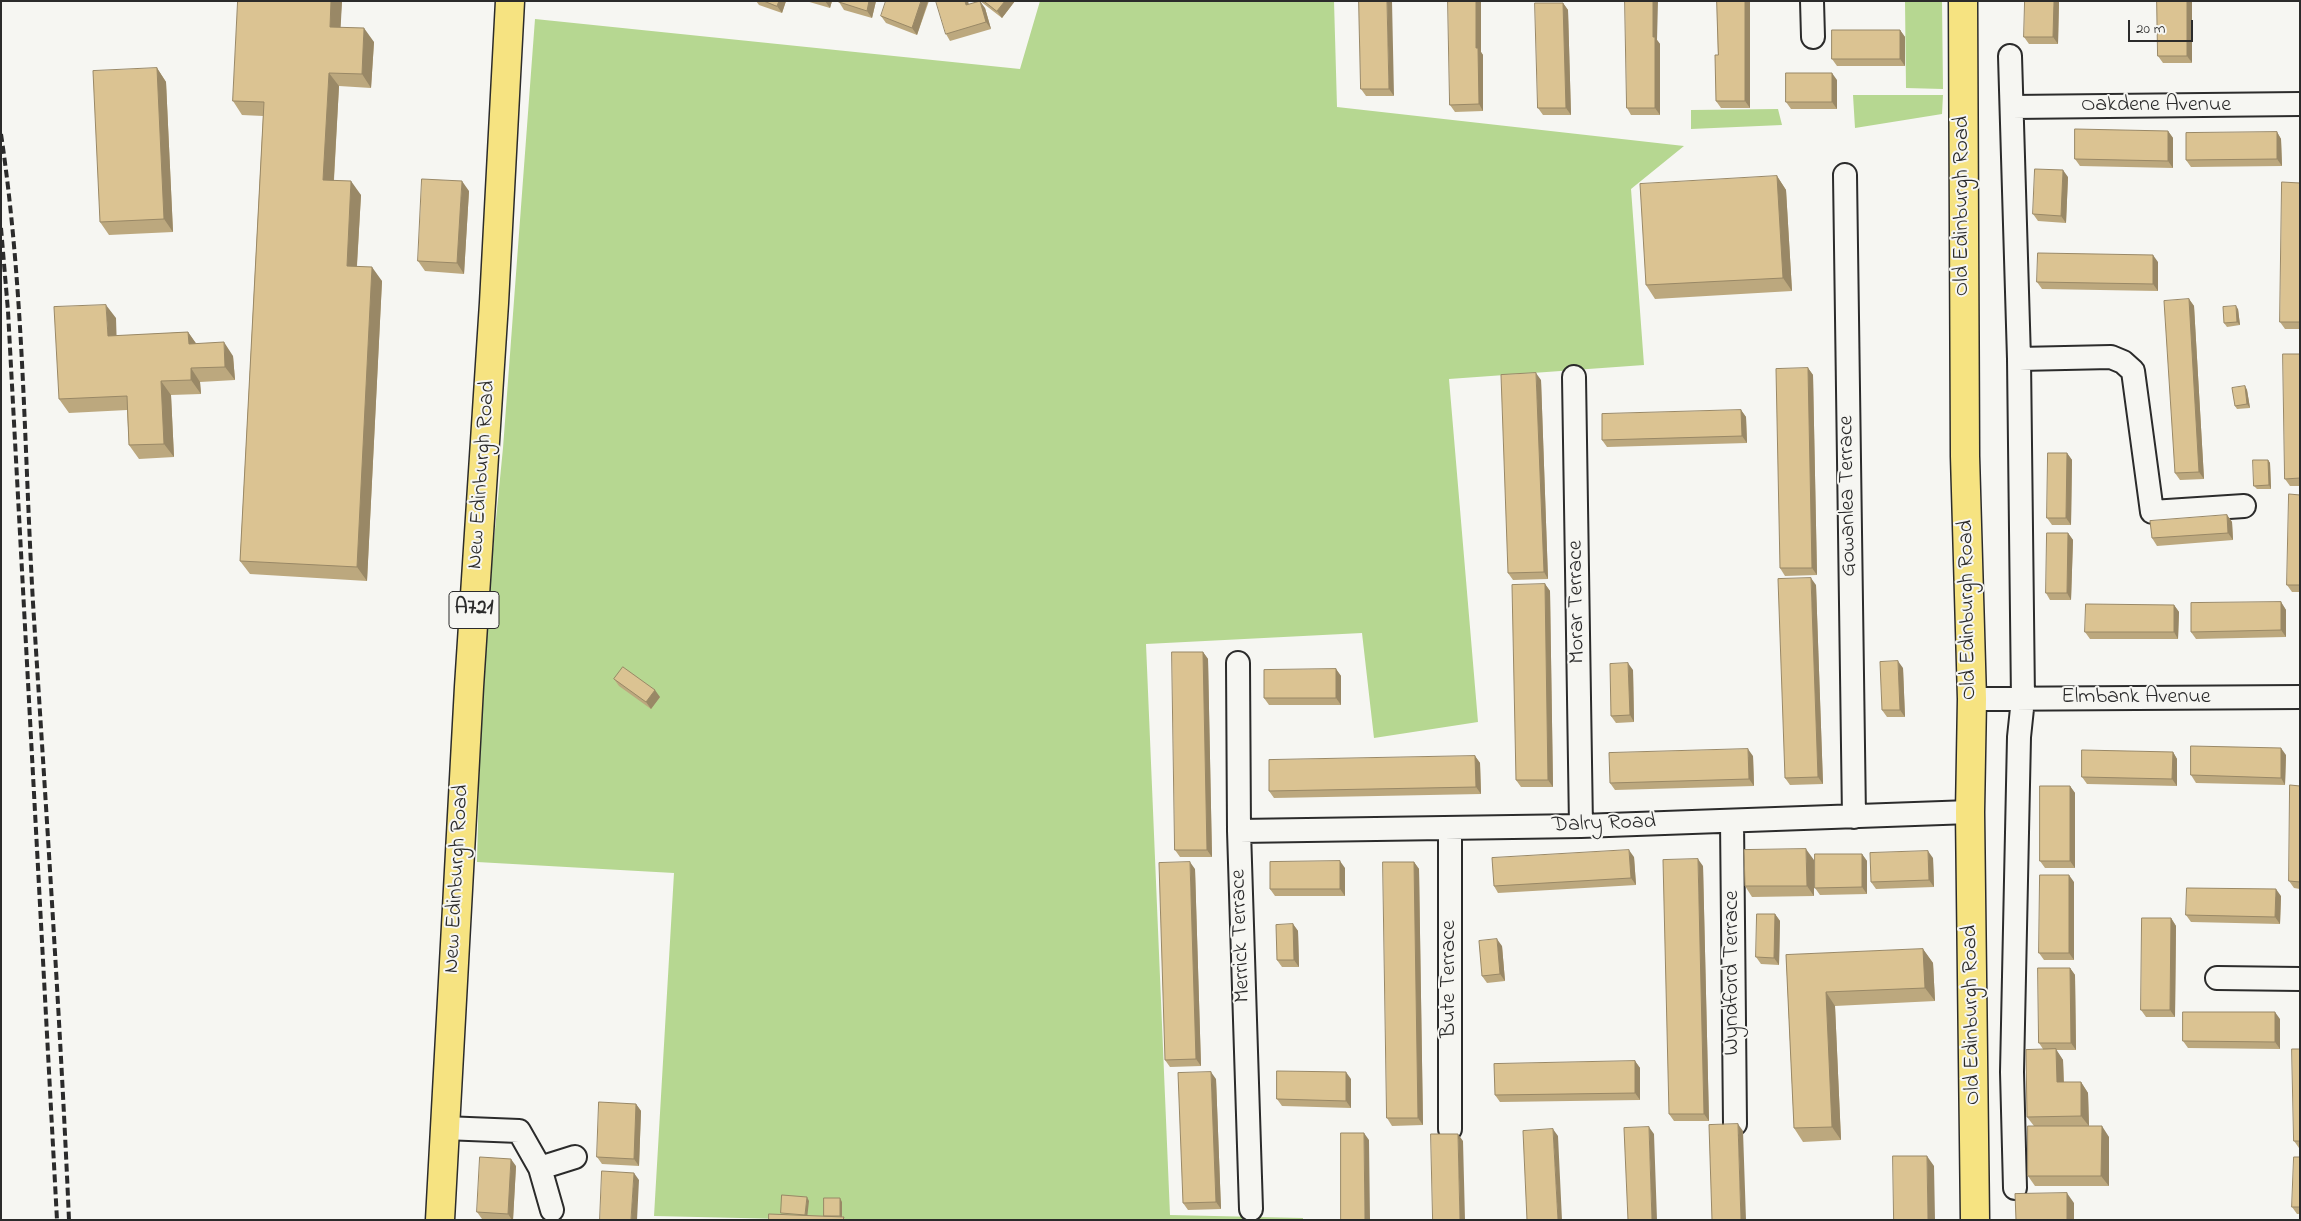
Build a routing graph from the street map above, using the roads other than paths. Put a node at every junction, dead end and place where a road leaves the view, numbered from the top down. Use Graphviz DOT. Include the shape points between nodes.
graph roads {
  1 [pos="510,1"];
  2 [pos="1812,1"];
  3 [pos="1963,1"];
  4 [pos="1813,37"];
  5 [pos="2010,56"];
  6 [pos="2300,104"];
  7 [pos="2012,107"];
  8 [pos="1845,175"];
  9 [pos="2019,359"];
  10 [pos="1574,377"];
  11 [pos="2244,506"];
  12 [pos="1238,663"];
  13 [pos="2300,697"];
  14 [pos="1972,699"];
  15 [pos="2023,699"];
  16 [pos="1970,812"];
  17 [pos="1854,817"];
  18 [pos="1732,821"];
  19 [pos="1581,826"];
  20 [pos="1450,829"];
  21 [pos="1238,830"];
  22 [pos="2217,978"];
  23 [pos="2300,979"];
  24 [pos="1734,1124"];
  25 [pos="444,1128"];
  26 [pos="1450,1129"];
  27 [pos="575,1157"];
  28 [pos="540,1168"];
  29 [pos="2016,1188"];
  30 [pos="1251,1209"];
  31 [pos="552,1210"];
  32 [pos="440,1220"];
  33 [pos="1975,1220"];
  1 -- 25 [label="main road, New Edinburgh Road / A721"];
  2 -- 4 [label="street"];
  3 -- 14 [label="main road, Old Edinburgh Road" via="1965,456"];
  5 -- 7 [label="street, Old Edinburgh Road"];
  6 -- 7 [label="street, Oakdene Avenue"];
  7 -- 9 [label="street, Old Edinburgh Road"];
  8 -- 17 [label="street, Gowanlea Terrace"];
  9 -- 11 [label="street" via="2110,357 2133,371 2152,512"];
  9 -- 15 [label="street, Old Edinburgh Road"];
  10 -- 19 [label="street, Morar Terrace"];
  12 -- 21 [label="street, Merrick Terrace"];
  13 -- 15 [label="street, Elmbank Avenue"];
  14 -- 15 [label="street, Elmbank Avenue"];
  14 -- 16 [label="main road, Old Edinburgh Road"];
  15 -- 29 [label="street, Old Edinburgh Road" via="2019,737 2012,1072"];
  16 -- 17 [label="street, Dalry Road"];
  16 -- 33 [label="main road, Old Edinburgh Road"];
  17 -- 18 [label="street, Dalry Road"];
  18 -- 19 [label="street, Dalry Road"];
  18 -- 24 [label="street, Wyndford Terrace"];
  19 -- 20 [label="street, Dalry Road"];
  20 -- 21 [label="street, Dalry Road"];
  20 -- 26 [label="street, Bute Terrace"];
  21 -- 30 [label="street, Merrick Terrace"];
  22 -- 23 [label="street"];
  25 -- 28 [label="street" via="520,1131"];
  25 -- 32 [label="main road, New Edinburgh Road / A721"];
  27 -- 28 [label="street"];
  28 -- 31 [label="street"];
}
